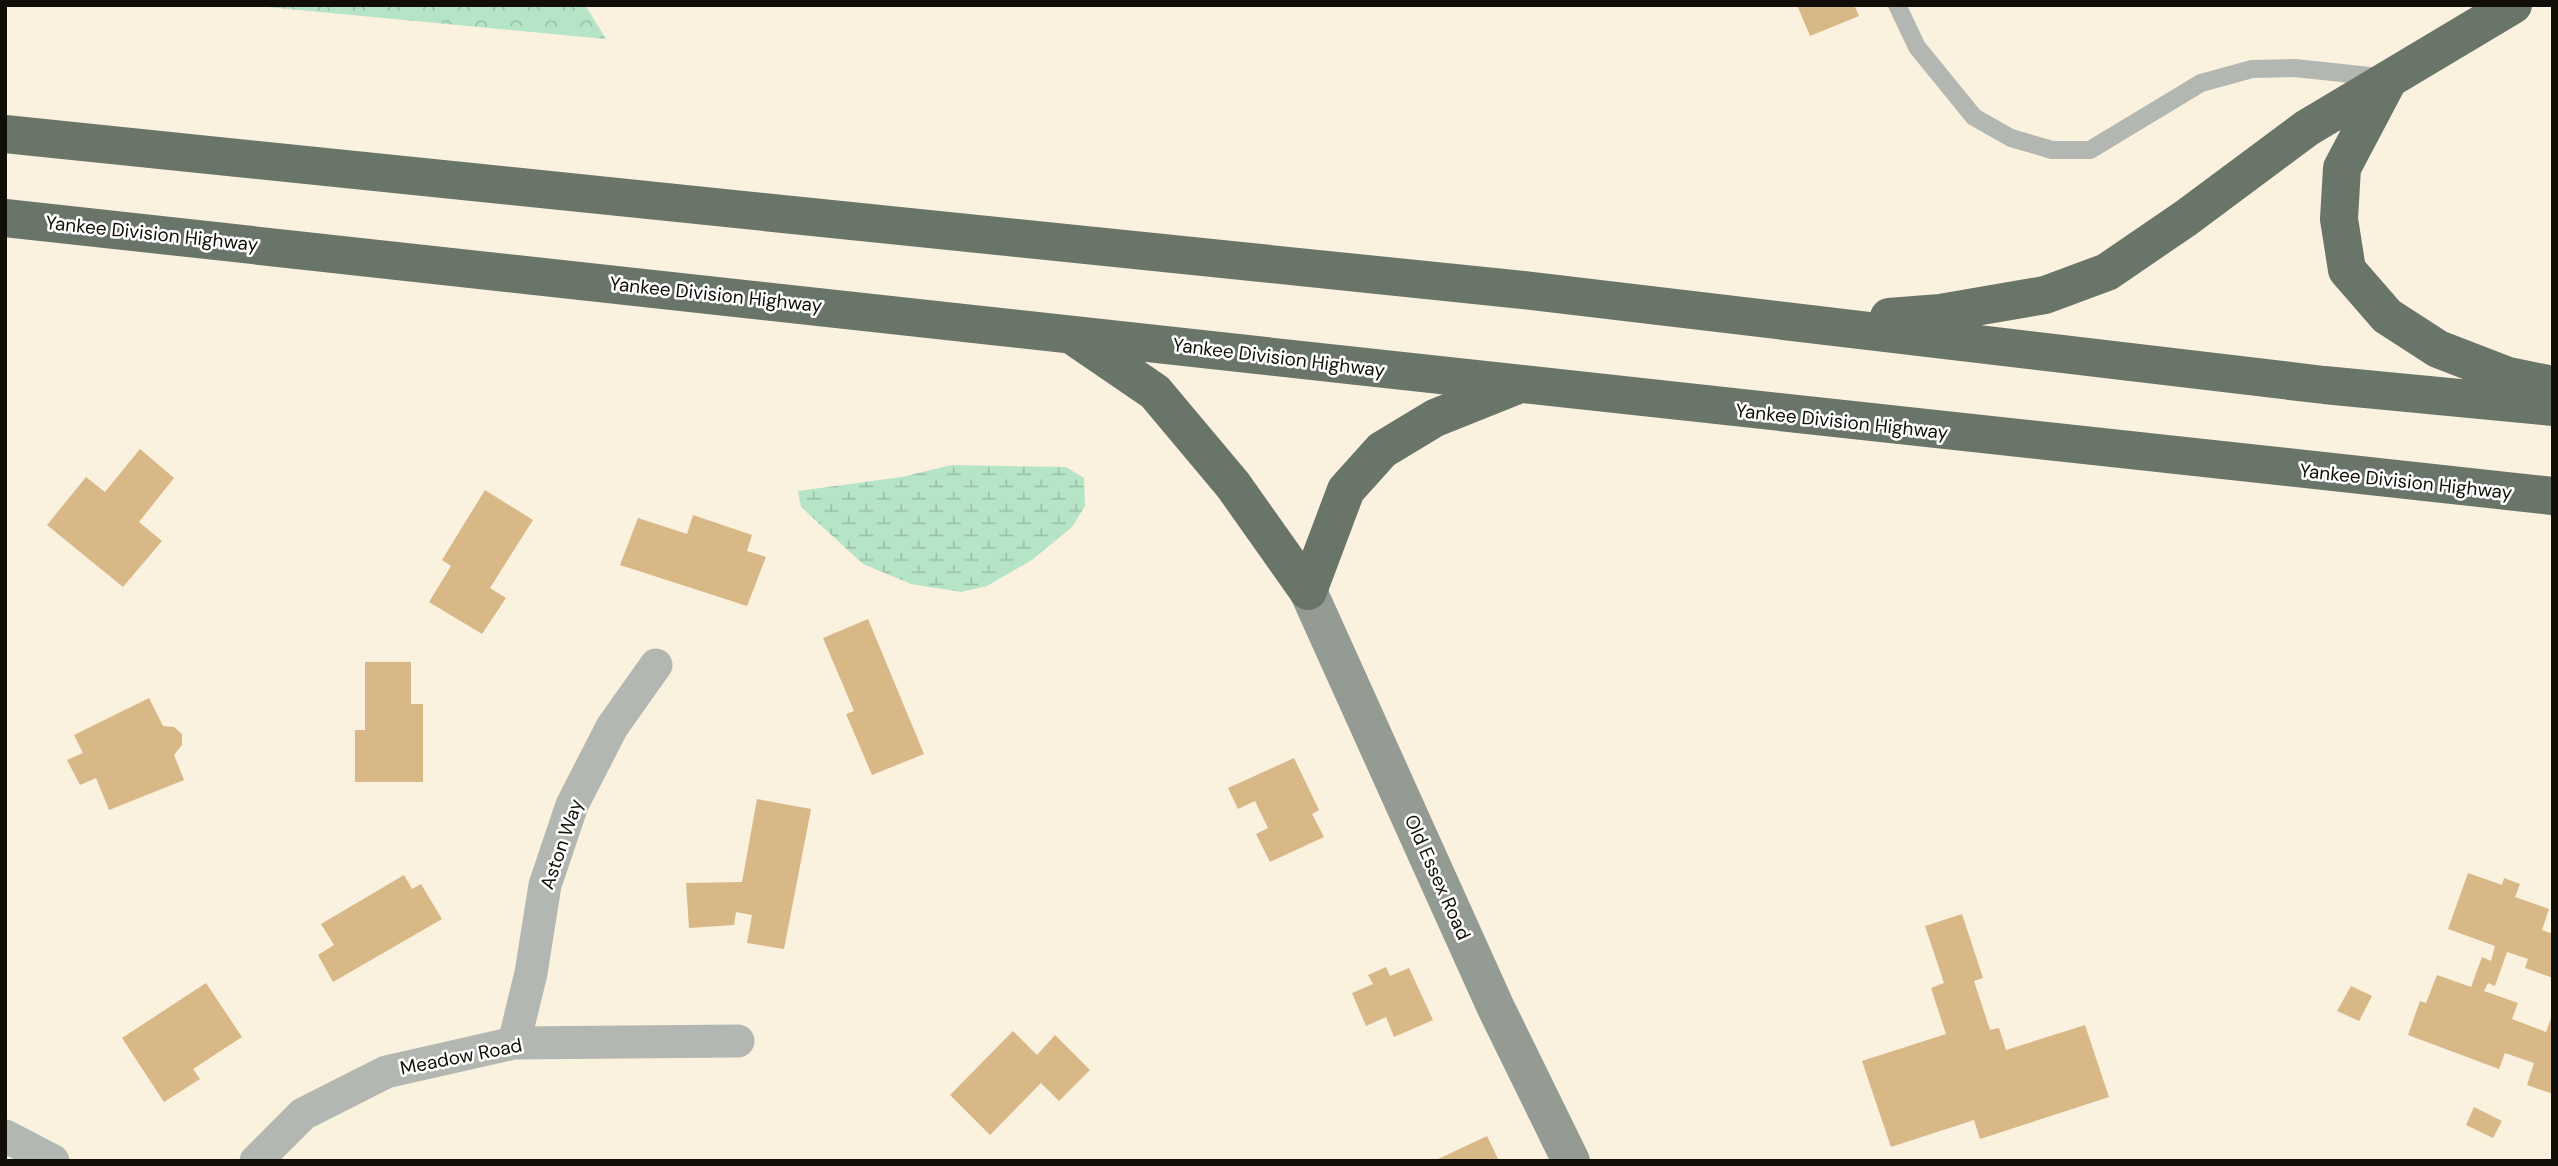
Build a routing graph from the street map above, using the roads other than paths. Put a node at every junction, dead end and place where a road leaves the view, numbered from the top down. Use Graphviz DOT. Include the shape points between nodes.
graph roads {
  1 [pos="1897,5"];
  2 [pos="2514,5"];
  3 [pos="2390,78"];
  4 [pos="5,134"];
  5 [pos="5,218"];
  6 [pos="1807,324"];
  7 [pos="1068,333"];
  8 [pos="1518,384"];
  9 [pos="2553,385"];
  10 [pos="2553,407"];
  11 [pos="2553,496"];
  12 [pos="1308,591"];
  13 [pos="656,665"];
  14 [pos="738,1041"];
  15 [pos="514,1043"];
  16 [pos="6,1130"];
  17 [pos="53,1161"];
  18 [pos="256,1161"];
  19 [pos="1571,1161"];
  1 -- 3 [label="lane" via="1917,47 1974,117 2011,138 2052,150 2090,150 2200,83 2252,69 2295,68"];
  2 -- 3 [label="highway"];
  3 -- 6 [label="highway" via="2307,128 2107,272 2019,300 1940,313"];
  3 -- 9 [label="highway" via="2342,167 2339,219 2347,270 2387,316 2438,349 2508,376"];
  4 -- 6 [label="highway" via="1509,289"];
  5 -- 7 [label="highway, Yankee Division Highway"];
  6 -- 10 [label="highway"];
  7 -- 8 [label="highway, Yankee Division Highway"];
  7 -- 12 [label="highway" via="1154,392 1233,485"];
  8 -- 11 [label="highway, Yankee Division Highway"];
  8 -- 12 [label="highway" via="1435,418 1382,450 1346,490"];
  12 -- 19 [label="main road, Old Essex Road" via="1496,1008"];
  13 -- 15 [label="street, Aston Way" via="612,727 572,805 545,885"];
  14 -- 15 [label="street, Meadow Road"];
  15 -- 18 [label="street, Meadow Road" via="386,1072 303,1114"];
  16 -- 17 [label="street"];
}
